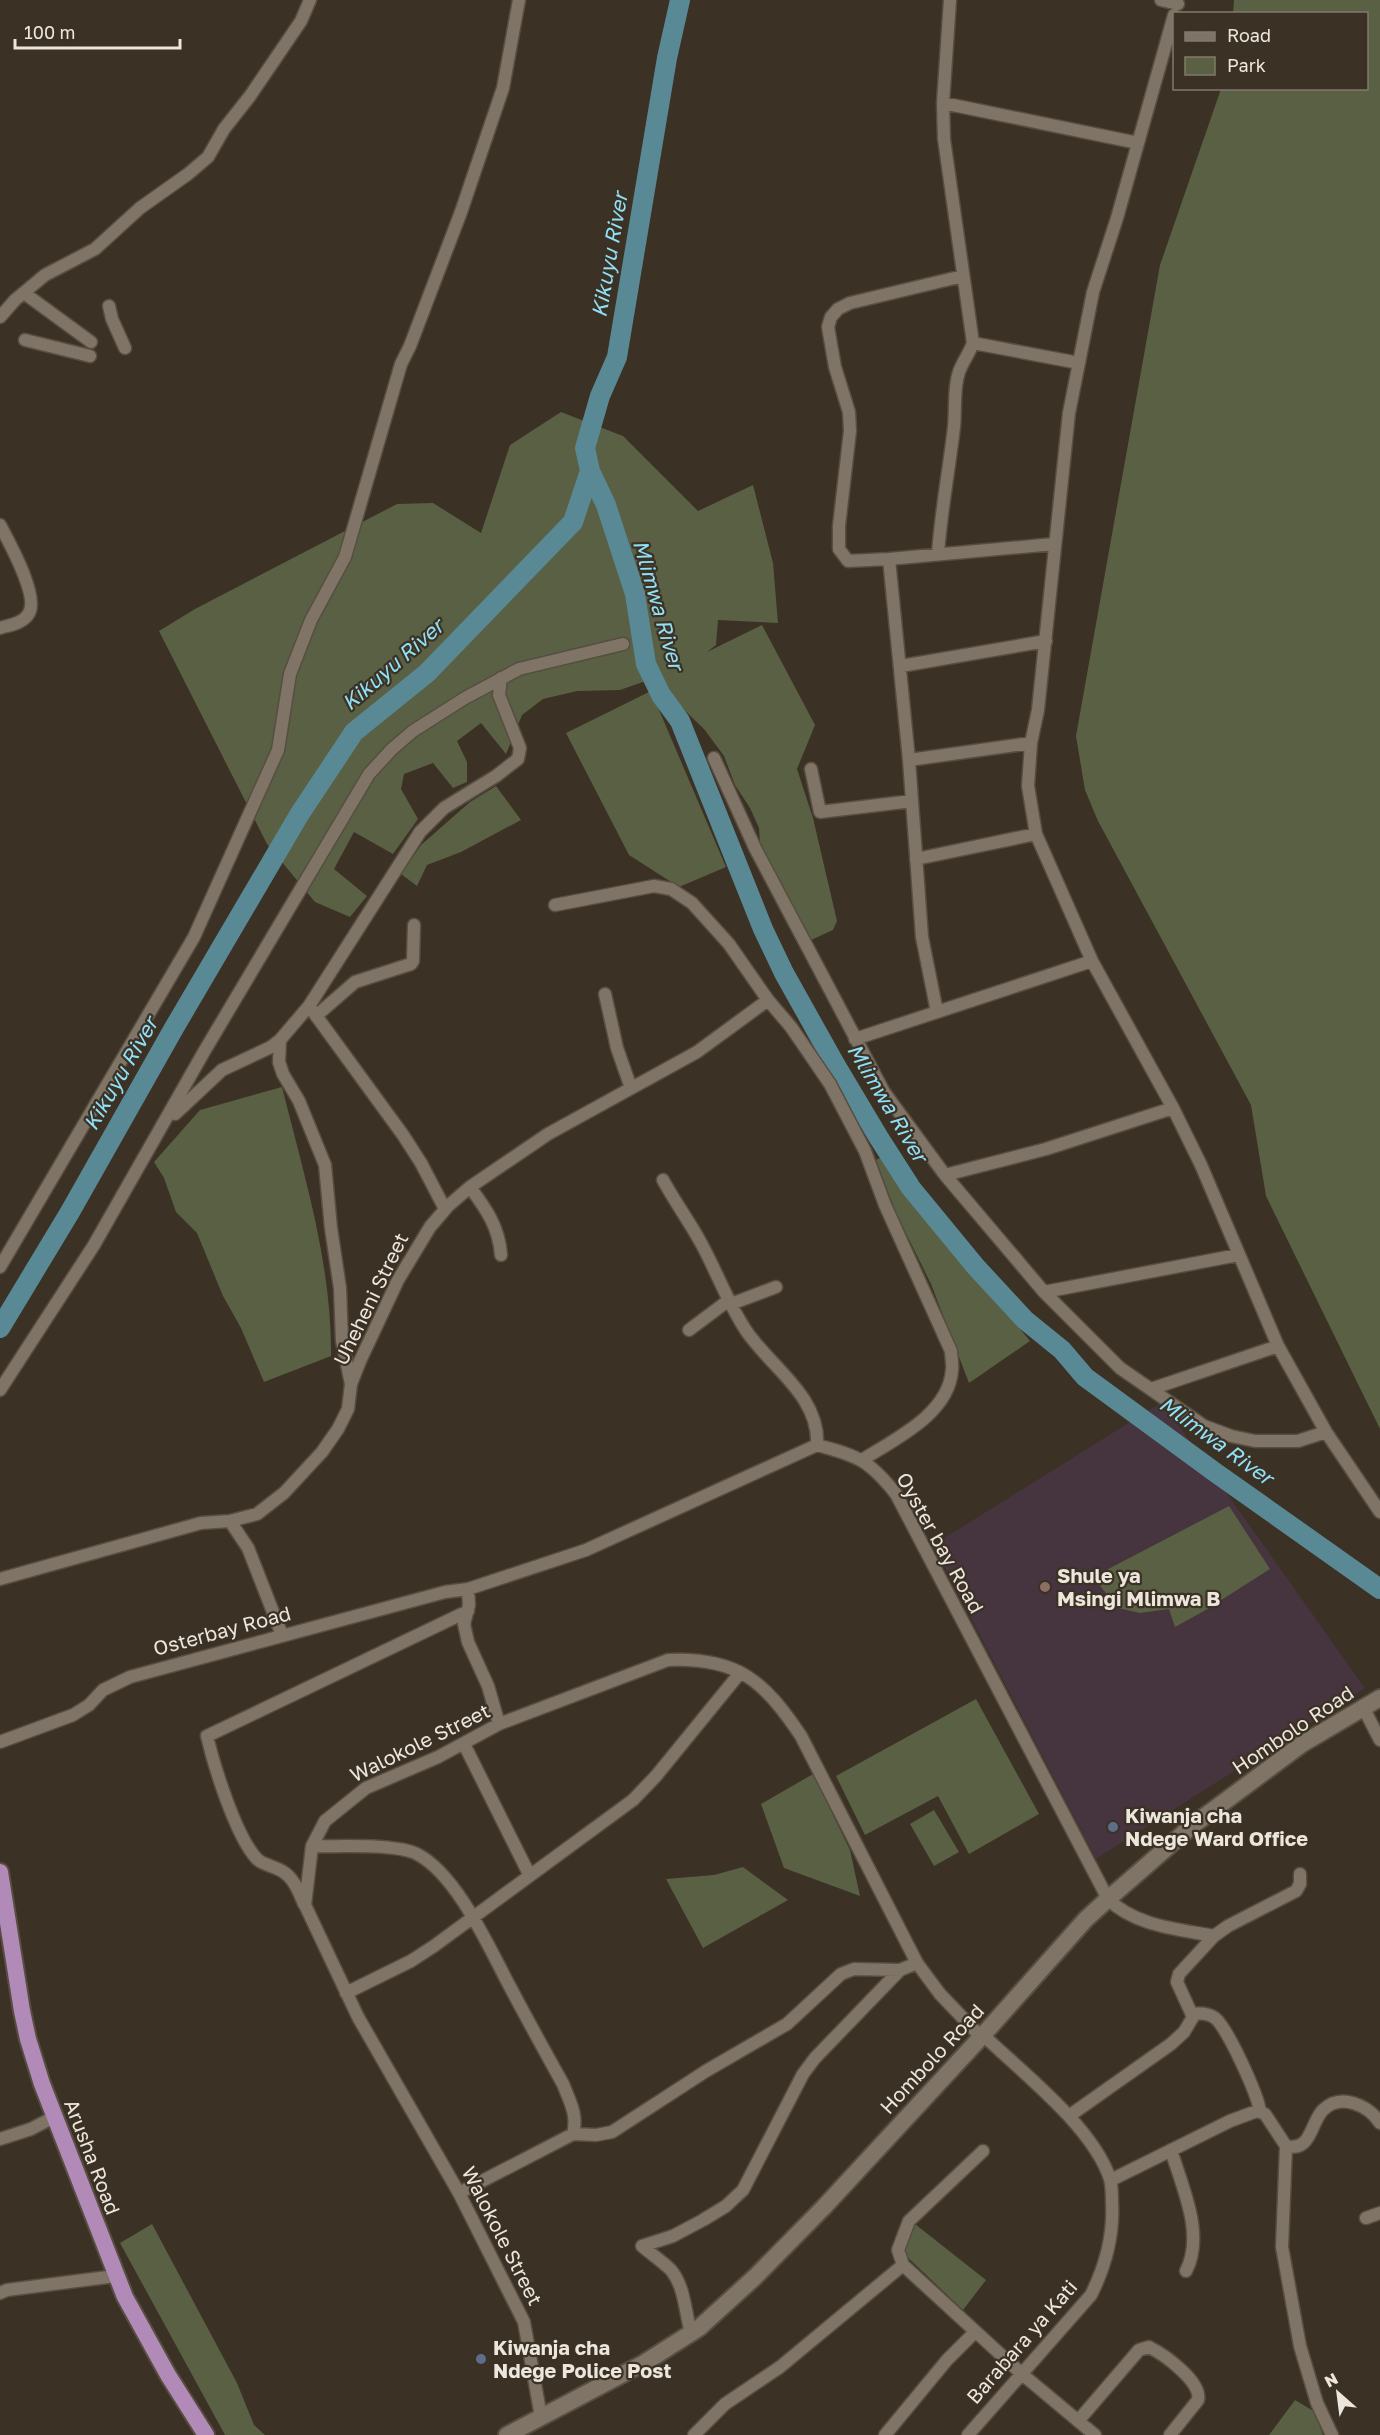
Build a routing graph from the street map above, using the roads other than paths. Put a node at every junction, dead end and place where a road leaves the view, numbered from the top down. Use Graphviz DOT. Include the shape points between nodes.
graph roads {
  1 [pos="310,0"];
  2 [pos="519,0"];
  3 [pos="950,0"];
  4 [pos="1161,0"];
  5 [pos="1176,8"];
  6 [pos="1173,18"];
  7 [pos="943,103"];
  8 [pos="1137,143"];
  9 [pos="963,276"];
  10 [pos="24,293"];
  11 [pos="109,306"];
  12 [pos="0,317"];
  13 [pos="25,340"];
  14 [pos="91,342"];
  15 [pos="973,343"];
  16 [pos="125,348"];
  17 [pos="90,356"];
  18 [pos="1079,363"];
  19 [pos="0,525"];
  20 [pos="1054,544"];
  21 [pos="938,554"];
  22 [pos="889,559"];
  23 [pos="0,628"];
  24 [pos="1046,641"];
  25 [pos="624,644"];
  26 [pos="901,666"];
  27 [pos="501,678"];
  28 [pos="1031,743"];
  29 [pos="714,758"];
  30 [pos="909,760"];
  31 [pos="811,769"];
  32 [pos="912,801"];
  33 [pos="1036,834"];
  34 [pos="916,859"];
  35 [pos="555,905"];
  36 [pos="414,925"];
  37 [pos="1092,961"];
  38 [pos="605,994"];
  39 [pos="768,1000"];
  40 [pos="312,1011"];
  41 [pos="938,1012"];
  42 [pos="855,1039"];
  43 [pos="280,1040"];
  44 [pos="631,1088"];
  45 [pos="1173,1108"];
  46 [pos="164,1124"];
  47 [pos="945,1175"];
  48 [pos="663,1180"];
  49 [pos="470,1187"];
  50 [pos="445,1209"];
  51 [pos="501,1255"];
  52 [pos="1238,1255"];
  53 [pos="0,1267"];
  54 [pos="776,1287"];
  55 [pos="1044,1292"];
  56 [pos="730,1302"];
  57 [pos="689,1330"];
  58 [pos="1278,1346"];
  59 [pos="351,1384"];
  60 [pos="1151,1389"];
  61 [pos="0,1390"];
  62 [pos="1326,1432"];
  63 [pos="817,1445"];
  64 [pos="862,1460"];
  65 [pos="1380,1512"];
  66 [pos="230,1521"];
  67 [pos="0,1579"];
  68 [pos="468,1588"];
  69 [pos="468,1611"];
  70 [pos="282,1635"];
  71 [pos="741,1672"];
  72 [pos="1380,1698"];
  73 [pos="1363,1707"];
  74 [pos="499,1724"];
  75 [pos="1380,1740"];
  76 [pos="0,1742"];
  77 [pos="464,1744"];
  78 [pos="312,1846"];
  79 [pos="0,1872"];
  80 [pos="529,1874"];
  81 [pos="1300,1874"];
  82 [pos="1108,1899"];
  83 [pos="305,1905"];
  84 [pos="3,1906"];
  85 [pos="473,1917"];
  86 [pos="1214,1936"];
  87 [pos="917,1963"];
  88 [pos="900,1970"];
  89 [pos="346,1993"];
  90 [pos="1192,2014"];
  91 [pos="982,2036"];
  92 [pos="1260,2111"];
  93 [pos="1069,2116"];
  94 [pos="54,2117"];
  95 [pos="1380,2123"];
  96 [pos="573,2134"];
  97 [pos="0,2139"];
  98 [pos="1286,2146"];
  99 [pos="1171,2150"];
  100 [pos="983,2151"];
  101 [pos="1111,2180"];
  102 [pos="459,2193"];
  103 [pos="1380,2213"];
  104 [pos="1366,2217"];
  105 [pos="903,2265"];
  106 [pos="1186,2271"];
  107 [pos="116,2276"];
  108 [pos="0,2293"];
  109 [pos="975,2332"];
  110 [pos="691,2333"];
  111 [pos="1022,2374"];
  112 [pos="542,2416"];
  113 [pos="1078,2421"];
  114 [pos="206,2435"];
  115 [pos="507,2435"];
  116 [pos="694,2435"];
  117 [pos="885,2435"];
  118 [pos="968,2435"];
  119 [pos="1095,2435"];
  120 [pos="1170,2435"];
  121 [pos="1332,2435"];
  1 -- 10 [label="street" via="301,21 208,157 140,208 95,249 45,275"];
  2 -- 53 [label="street" via="503,88 462,212 401,364 345,557 311,620 290,674 278,750 194,937"];
  3 -- 7 [label="street"];
  4 -- 5 [label="street"];
  6 -- 8 [label="street"];
  7 -- 8 [label="street"];
  7 -- 9 [label="street"];
  8 -- 18 [label="street" via="1094,292"];
  9 -- 15 [label="street"];
  9 -- 22 [label="street" via="850,303 831,317 829,342 849,412 850,431 839,549 848,561"];
  10 -- 12 [label="street"];
  10 -- 14 [label="street"];
  11 -- 16 [label="street"];
  13 -- 17 [label="street"];
  15 -- 18 [label="street"];
  15 -- 21 [label="street" via="956,386"];
  18 -- 20 [label="street" via="1069,413"];
  19 -- 23 [label="street" via="22,568 32,606 20,622"];
  20 -- 21 [label="street"];
  20 -- 24 [label="street"];
  21 -- 22 [label="street"];
  22 -- 26 [label="street"];
  24 -- 26 [label="street"];
  24 -- 28 [label="street"];
  25 -- 27 [label="street" via="539,663"];
  26 -- 30 [label="street"];
  27 -- 40 [label="street" via="499,696 520,748 518,759 444,808 420,832"];
  27 -- 46 [label="street" via="413,731 369,774"];
  28 -- 30 [label="street"];
  28 -- 33 [label="street" via="1028,786"];
  29 -- 42 [label="street" via="755,849"];
  30 -- 32 [label="street"];
  31 -- 32 [label="street" via="819,812"];
  32 -- 34 [label="street"];
  33 -- 34 [label="street"];
  33 -- 37 [label="street"];
  34 -- 41 [label="street" via="922,937"];
  35 -- 39 [label="street" via="636,888 671,889 692,903 729,944"];
  36 -- 40 [label="street" via="411,964 355,982"];
  37 -- 41 [label="street"];
  37 -- 45 [label="street"];
  38 -- 44 [label="street"];
  39 -- 44 [label="street, Uheheni Street" via="697,1052"];
  39 -- 64 [label="street" via="814,1059 865,1151 951,1351 952,1371 945,1394 933,1410"];
  40 -- 43 [label="street"];
  40 -- 50 [label="street" via="403,1135"];
  41 -- 42 [label="street"];
  42 -- 47 [label="street" via="884,1092"];
  43 -- 46 [label="street" via="222,1070"];
  43 -- 59 [label="street" via="283,1074 299,1101 325,1165 339,1271 342,1341"];
  44 -- 49 [label="street, Uheheni Street" via="548,1134"];
  45 -- 47 [label="street" via="1046,1149"];
  45 -- 52 [label="street"];
  46 -- 61 [label="street" via="94,1245"];
  47 -- 55 [label="street"];
  48 -- 56 [label="street"];
  49 -- 50 [label="street, Uheheni Street"];
  49 -- 51 [label="street" via="494,1222"];
  50 -- 59 [label="street, Uheheni Street" via="399,1280"];
  52 -- 55 [label="street"];
  52 -- 58 [label="street"];
  54 -- 56 [label="street"];
  55 -- 60 [label="street" via="1120,1368"];
  56 -- 57 [label="street"];
  56 -- 63 [label="street" via="747,1332 795,1388 814,1417"];
  58 -- 60 [label="street"];
  58 -- 62 [label="street"];
  59 -- 66 [label="street, Uheheni Street" via="348,1408 322,1452 257,1515"];
  60 -- 62 [label="street" via="1204,1426 1231,1436 1255,1441 1298,1441"];
  62 -- 65 [label="street"];
  63 -- 64 [label="street, Oyster bay Road"];
  63 -- 68 [label="street" via="586,1550"];
  64 -- 82 [label="street, Oyster bay Road" via="878,1471 896,1494"];
  66 -- 67 [label="street, Uheheni Street" via="201,1523"];
  66 -- 70 [label="street" via="248,1548"];
  68 -- 69 [label="street"];
  68 -- 70 [label="street, Osterbay Road"];
  69 -- 74 [label="street" via="464,1623 468,1642 488,1686"];
  69 -- 83 [label="street" via="207,1736 214,1766 244,1842 258,1860 290,1877"];
  70 -- 76 [label="street, Osterbay Road" via="130,1677 103,1690 73,1715"];
  71 -- 74 [label="street, Walokole Street" via="708,1662 668,1660"];
  71 -- 80 [label="street" via="633,1800"];
  71 -- 87 [label="street, Walokole Street" via="762,1685 801,1736"];
  72 -- 73 [label="street, Hombolo Road"];
  73 -- 75 [label="street"];
  73 -- 82 [label="street, Hombolo Road" via="1302,1744 1193,1825"];
  74 -- 77 [label="street, Walokole Street"];
  77 -- 78 [label="street, Walokole Street" via="366,1788 325,1821"];
  77 -- 80 [label="street"];
  78 -- 83 [label="street, Walokole Street"];
  78 -- 85 [label="street" via="415,1853 446,1879"];
  79 -- 84 [label="highway, Arusha Road"];
  80 -- 85 [label="street"];
  81 -- 86 [label="street" via="1300,1884 1288,1897"];
  82 -- 86 [label="street" via="1143,1921"];
  82 -- 91 [label="street, Hombolo Road"];
  83 -- 89 [label="street, Walokole Street"];
  84 -- 94 [label="highway, Arusha Road" via="28,2039"];
  85 -- 89 [label="street" via="411,1960"];
  85 -- 96 [label="street" via="575,2112"];
  86 -- 90 [label="street" via="1179,1974 1177,1982"];
  87 -- 88 [label="street"];
  87 -- 91 [label="street, Walokole Street" via="940,1994"];
  88 -- 96 [label="street" via="854,1969 841,1974 787,2024 612,2132"];
  88 -- 110 [label="street" via="846,2023 803,2074 743,2190 703,2220 674,2236 642,2246 678,2281"];
  89 -- 102 [label="street, Walokole Street"];
  90 -- 92 [label="street" via="1208,2015 1219,2024 1257,2095"];
  90 -- 93 [label="street" via="1189,2025 1172,2044"];
  91 -- 93 [label="street, Barabara ya Kati"];
  91 -- 110 [label="street, Hombolo Road" via="755,2277"];
  92 -- 98 [label="street"];
  92 -- 99 [label="street"];
  93 -- 101 [label="street, Barabara ya Kati" via="1095,2150"];
  94 -- 97 [label="street"];
  94 -- 107 [label="highway, Arusha Road"];
  95 -- 98 [label="street" via="1364,2106 1334,2102 1322,2110 1300,2146"];
  96 -- 102 [label="street"];
  98 -- 121 [label="street" via="1282,2247 1300,2346 1317,2403"];
  99 -- 101 [label="street"];
  99 -- 106 [label="street" via="1194,2235"];
  100 -- 105 [label="street" via="909,2222 898,2250"];
  101 -- 111 [label="street, Barabara ya Kati" via="1112,2236 1101,2276 1091,2295"];
  102 -- 112 [label="street, Walokole Street" via="524,2322"];
  103 -- 104 [label="street"];
  105 -- 109 [label="street"];
  105 -- 116 [label="street" via="780,2367 725,2404"];
  107 -- 108 [label="street"];
  107 -- 114 [label="highway, Arusha Road" via="168,2375"];
  109 -- 111 [label="street"];
  109 -- 117 [label="street"];
  110 -- 112 [label="street, Hombolo Road" via="644,2363"];
  111 -- 113 [label="street"];
  111 -- 118 [label="street, Barabara ya Kati"];
  112 -- 115 [label="street, Hombolo Road"];
  113 -- 119 [label="street"];
  113 -- 120 [label="street" via="1139,2350 1149,2347 1196,2384 1200,2393"];
}
